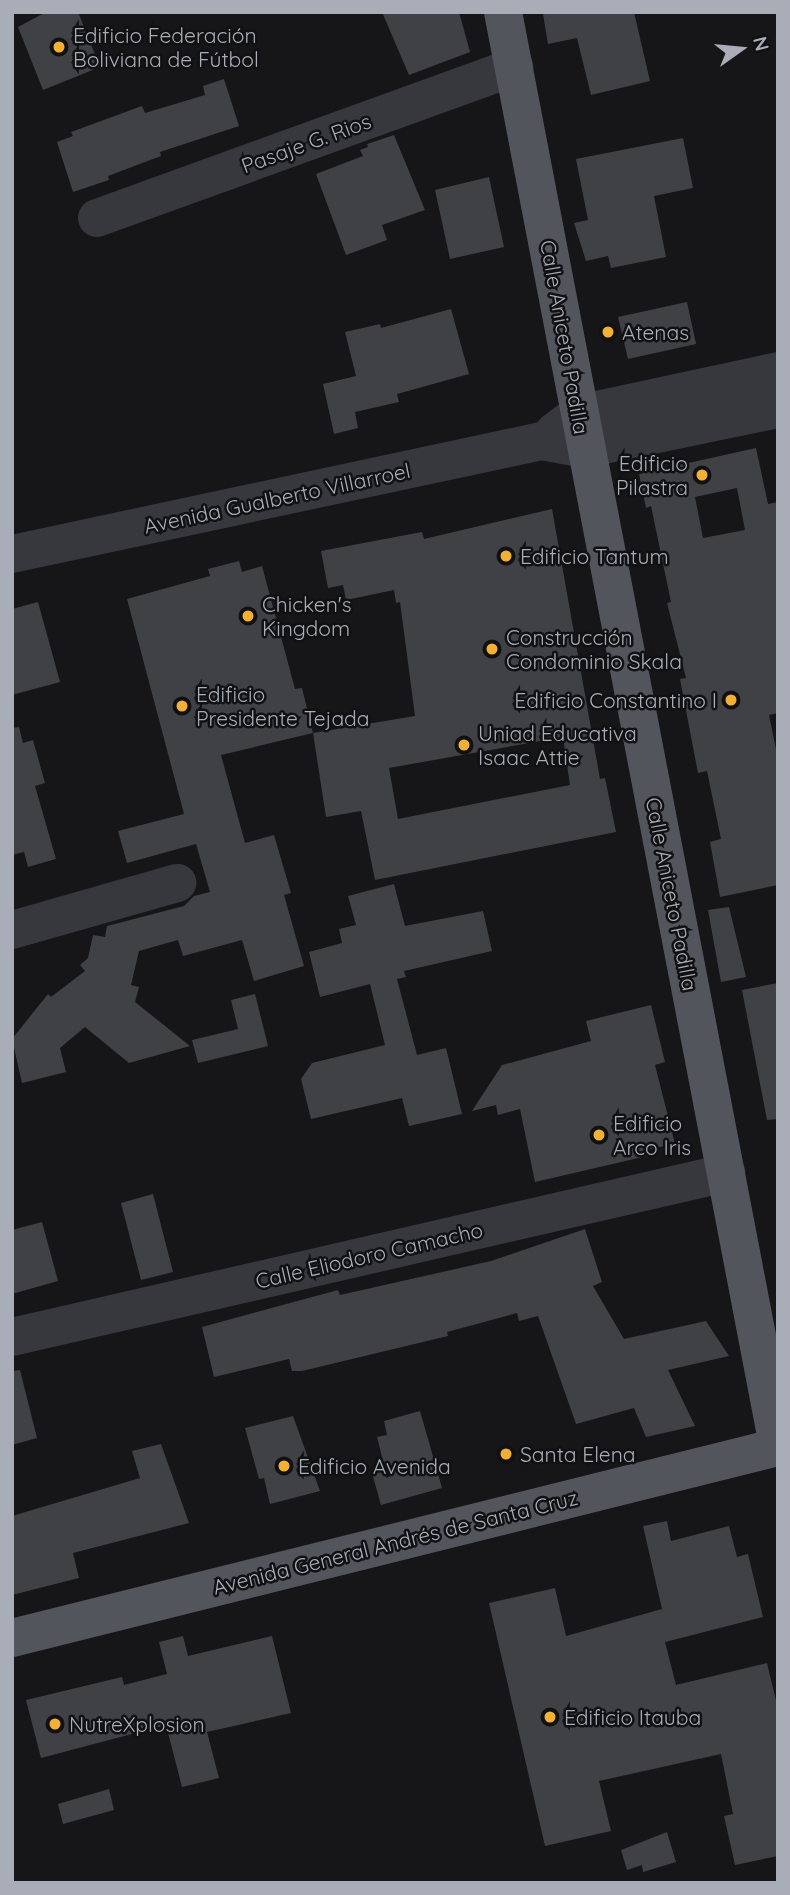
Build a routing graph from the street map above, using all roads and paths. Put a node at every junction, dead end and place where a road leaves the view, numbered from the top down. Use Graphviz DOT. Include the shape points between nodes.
graph roads {
  1 [pos="503,12"];
  2 [pos="515,67"];
  3 [pos="97,218"];
  4 [pos="778,371"];
  5 [pos="778,409"];
  6 [pos="582,432"];
  7 [pos="12,554"];
  8 [pos="177,883"];
  9 [pos="12,930"];
  10 [pos="726,1173"];
  11 [pos="12,1337"];
  12 [pos="778,1446"];
  13 [pos="12,1638"];
  1 -- 2 [label="main road, Calle Aniceto Padilla"];
  2 -- 3 [label="street, Pasaje G. Rios"];
  2 -- 6 [label="main road, Calle Aniceto Padilla"];
  4 -- 6 [label="street, Avenida Gualberto Villarroel"];
  5 -- 6 [label="street, Avenida Gualberto Villarroel"];
  6 -- 7 [label="street, Avenida Gualberto Villarroel"];
  6 -- 10 [label="main road, Calle Aniceto Padilla"];
  8 -- 9 [label="street"];
  10 -- 11 [label="street, Calle Eliodoro Camacho"];
  10 -- 12 [label="main road, Calle Aniceto Padilla"];
  12 -- 13 [label="main road, Avenida General Andrés de Santa Cruz"];
}
